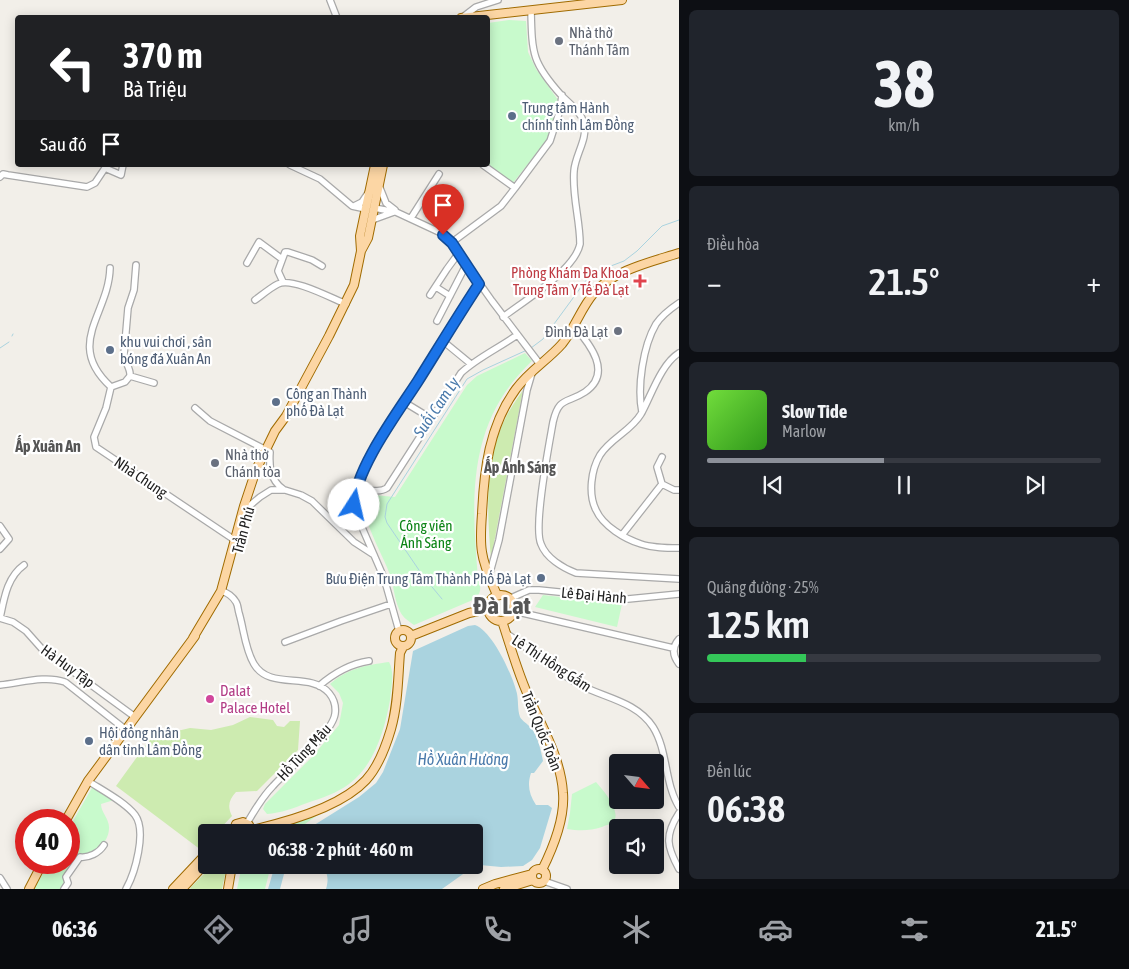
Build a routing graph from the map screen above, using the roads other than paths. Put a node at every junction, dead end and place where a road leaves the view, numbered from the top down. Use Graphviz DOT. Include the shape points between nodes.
graph roads {
  1 [pos="330,0"];
  2 [pos="498,0"];
  3 [pos="622,0"];
  4 [pos="593,2"];
  5 [pos="531,10"];
  6 [pos="336,15"];
  7 [pos="465,15"];
  8 [pos="482,15"];
  9 [pos="562,95"];
  10 [pos="122,167"];
  11 [pos="294,167"];
  12 [pos="375,167"];
  13 [pos="383,167"];
  14 [pos="486,167"];
  15 [pos="440,174"];
  16 [pos="0,177"];
  17 [pos="380,179"];
  18 [pos="514,188"];
  19 [pos="370,189"];
  20 [pos="351,205"];
  21 [pos="374,208"];
  22 [pos="366,209"];
  23 [pos="396,212"];
  24 [pos="411,218"];
  25 [pos="367,221"];
  26 [pos="452,243"];
  27 [pos="679,253"];
  28 [pos="458,254"];
  29 [pos="282,259"];
  30 [pos="247,263"];
  31 [pos="136,265"];
  32 [pos="466,265"];
  33 [pos="322,266"];
  34 [pos="110,268"];
  35 [pos="283,282"];
  36 [pos="479,284"];
  37 [pos="436,287"];
  38 [pos="430,295"];
  39 [pos="450,296"];
  40 [pos="255,300"];
  41 [pos="679,303"];
  42 [pos="346,304"];
  43 [pos="503,316"];
  44 [pos="437,321"];
  45 [pos="574,326"];
  46 [pos="519,337"];
  47 [pos="443,341"];
  48 [pos="679,353"];
  49 [pos="537,360"];
  50 [pos="471,364"];
  51 [pos="533,369"];
  52 [pos="130,376"];
  53 [pos="154,383"];
  54 [pos="111,387"];
  55 [pos="404,402"];
  56 [pos="195,408"];
  57 [pos="642,412"];
  58 [pos="432,419"];
  59 [pos="268,451"];
  60 [pos="662,457"];
  61 [pos="662,484"];
  62 [pos="356,486"];
  63 [pos="285,490"];
  64 [pos="679,490"];
  65 [pos="246,507"];
  66 [pos="0,526"];
  67 [pos="622,535"];
  68 [pos="236,542"];
  69 [pos="0,548"];
  70 [pos="679,548"];
  71 [pos="376,556"];
  72 [pos="24,564"];
  73 [pos="488,576"];
  74 [pos="679,579"];
  75 [pos="3,588"];
  76 [pos="224,591"];
  77 [pos="679,594"];
  78 [pos="497,595"];
  79 [pos="511,598"];
  80 [pos="391,604"];
  81 [pos="488,609"];
  82 [pos="514,611"];
  83 [pos="0,618"];
  84 [pos="502,621"];
  85 [pos="400,631"];
  86 [pos="506,633"];
  87 [pos="411,636"];
  88 [pos="679,639"];
  89 [pos="286,642"];
  90 [pos="403,647"];
  91 [pos="673,648"];
  92 [pos="368,662"];
  93 [pos="679,664"];
  94 [pos="0,685"];
  95 [pos="319,686"];
  96 [pos="136,717"];
  97 [pos="126,730"];
  98 [pos="88,781"];
  99 [pos="679,807"];
  100 [pos="72,809"];
  101 [pos="679,813"];
  102 [pos="252,824"];
  103 [pos="268,824"];
  104 [pos="104,846"];
  105 [pos="198,862"];
  106 [pos="679,869"];
  107 [pos="542,870"];
  108 [pos="198,872"];
  109 [pos="37,874"];
  110 [pos="230,874"];
  111 [pos="533,877"];
  112 [pos="0,878"];
  113 [pos="544,881"];
  114 [pos="29,888"];
  115 [pos="486,888"];
  116 [pos="7,889"];
  117 [pos="64,889"];
  118 [pos="126,889"];
  119 [pos="173,889"];
  120 [pos="182,889"];
  121 [pos="228,889"];
  122 [pos="504,889"];
  123 [pos="567,889"];
  1 -- 6 [label="street"];
  2 -- 7 [label="street" via="476,7"];
  3 -- 4 [label="main road"];
  4 -- 5 [label="main road"];
  5 -- 8 [label="main road"];
  5 -- 9 [label="street" via="534,57 542,73"];
  9 -- 18 [label="street" via="550,142"];
  9 -- 43 [label="street" via="584,124 574,174 579,248 561,271"];
  10 -- 16 [label="street" via="120,175 105,168 95,183 87,187 3,174"];
  11 -- 20 [label="street" via="320,179"];
  12 -- 19 [label="main road, Trần Phú"];
  13 -- 17 [label="main road, Trần Phú"];
  14 -- 18 [label="street"];
  15 -- 24 [label="street"];
  17 -- 21 [label="main road, Trần Phú"];
  17 -- 23 [label="street" via="383,198"];
  18 -- 26 [label="street" via="501,206"];
  19 -- 20 [label="street" via="365,198"];
  19 -- 22 [label="main road, Trần Phú"];
  20 -- 22 [label="street"];
  20 -- 25 [label="street"];
  21 -- 22 [label="main road"];
  21 -- 23 [label="street"];
  21 -- 25 [label="main road, Trần Phú"];
  22 -- 25 [label="main road, Trần Phú"];
  23 -- 24 [label="street"];
  23 -- 25 [label="street"];
  24 -- 26 [label="street" via="439,232"];
  25 -- 42 [label="main road, Trần Phú" via="368,238 361,251 354,285"];
  26 -- 28 [label="street"];
  27 -- 45 [label="main road" via="631,270 604,284 587,303"];
  28 -- 32 [label="street"];
  28 -- 37 [label="street"];
  29 -- 30 [label="street" via="259,242"];
  29 -- 33 [label="street" via="288,252"];
  29 -- 35 [label="street" via="278,271"];
  31 -- 52 [label="street" via="124,355"];
  32 -- 36 [label="street"];
  32 -- 39 [label="street"];
  34 -- 54 [label="street" via="107,289 90,342 96,370"];
  35 -- 40 [label="street"];
  35 -- 42 [label="street"];
  36 -- 43 [label="street"];
  36 -- 47 [label="street"];
  37 -- 38 [label="street"];
  37 -- 39 [label="street"];
  39 -- 44 [label="street"];
  41 -- 57 [label="street" via="664,314 650,337 640,387"];
  42 -- 59 [label="main road, Trần Phú"];
  43 -- 46 [label="street"];
  45 -- 49 [label="main road" via="554,352"];
  45 -- 74 [label="street" via="594,351 598,371 586,392 565,400 554,416 540,514 541,547 564,568 576,573"];
  46 -- 49 [label="street"];
  46 -- 50 [label="street"];
  47 -- 50 [label="street"];
  47 -- 55 [label="street"];
  48 -- 57 [label="street" via="667,364"];
  49 -- 51 [label="main road"];
  50 -- 58 [label="street" via="461,373"];
  51 -- 73 [label="street" via="499,540"];
  51 -- 73 [label="main road" via="505,406 487,458 481,541"];
  52 -- 53 [label="street"];
  52 -- 54 [label="street" via="125,382"];
  54 -- 68 [label="street, Nhà Chung" via="94,437 96,447"];
  55 -- 58 [label="street"];
  55 -- 62 [label="street"];
  56 -- 59 [label="street" via="210,421"];
  57 -- 67 [label="street" via="601,453 592,481 595,510"];
  58 -- 62 [label="street" via="387,488 376,491"];
  59 -- 63 [label="street" via="274,481"];
  59 -- 65 [label="main road, Trần Phú"];
  60 -- 61 [label="street" via="657,467"];
  61 -- 64 [label="street"];
  61 -- 67 [label="street"];
  62 -- 71 [label="street" via="354,509"];
  63 -- 65 [label="street" via="266,493"];
  63 -- 71 [label="street" via="312,501 354,542"];
  65 -- 68 [label="main road, Trần Phú"];
  66 -- 69 [label="street" via="9,539"];
  67 -- 70 [label="street" via="652,547"];
  68 -- 76 [label="main road, Trần Phú"];
  71 -- 80 [label="street"];
  72 -- 75 [label="street"];
  73 -- 78 [label="main road"];
  75 -- 83 [label="street"];
  76 -- 95 [label="street" via="236,602 248,653 256,668 271,679"];
  76 -- 96 [label="main road, Trần Phú" via="206,624"];
  77 -- 79 [label="street, Lê Đại Hành" via="628,599 529,590"];
  78 -- 79 [label="main road"];
  78 -- 81 [label="main road" via="490,600"];
  79 -- 82 [label="main road"];
  80 -- 85 [label="street"];
  80 -- 89 [label="street"];
  81 -- 84 [label="main road" via="491,616"];
  81 -- 87 [label="main road" via="469,613"];
  82 -- 84 [label="main road" via="510,618"];
  82 -- 91 [label="street"];
  83 -- 96 [label="street, Hà Huy Tập" via="20,626 42,649"];
  84 -- 86 [label="main road, Trần Quốc Toản"];
  85 -- 87 [label="main road" via="407,631"];
  85 -- 90 [label="main road" via="395,641"];
  86 -- 99 [label="street, Lê Thị Hồng Gấm" via="578,683 638,710 647,718 660,740 667,777"];
  86 -- 107 [label="main road, Trần Quốc Toản" via="562,784 562,814"];
  87 -- 90 [label="main road" via="410,644"];
  88 -- 91 [label="street"];
  90 -- 103 [label="main road" via="391,728 367,779 328,805"];
  91 -- 93 [label="street" via="674,658"];
  92 -- 95 [label="street" via="351,665"];
  94 -- 97 [label="street" via="44,679 65,682"];
  95 -- 102 [label="street, Hồ Tùng Mậu" via="327,690 335,705 331,725 260,801"];
  96 -- 97 [label="main road, Trần Phú"];
  97 -- 98 [label="main road, Trần Phú"];
  98 -- 100 [label="main road, Trần Phú"];
  98 -- 118 [label="street" via="129,809 138,821 136,868"];
  101 -- 106 [label="street" via="668,846"];
  104 -- 117 [label="street" via="86,857 80,856 66,877 68,883"];
  105 -- 119 [label="main road"];
  107 -- 111 [label="main road" via="536,870"];
  107 -- 113 [label="main road" via="546,876"];
  108 -- 120 [label="main road"];
  109 -- 114 [label="main road"];
  110 -- 121 [label="main road"];
  111 -- 113 [label="main road" via="537,883"];
  111 -- 115 [label="main road"];
  111 -- 122 [label="main road"];
  112 -- 116 [label="street"];
  113 -- 123 [label="street"];
}
